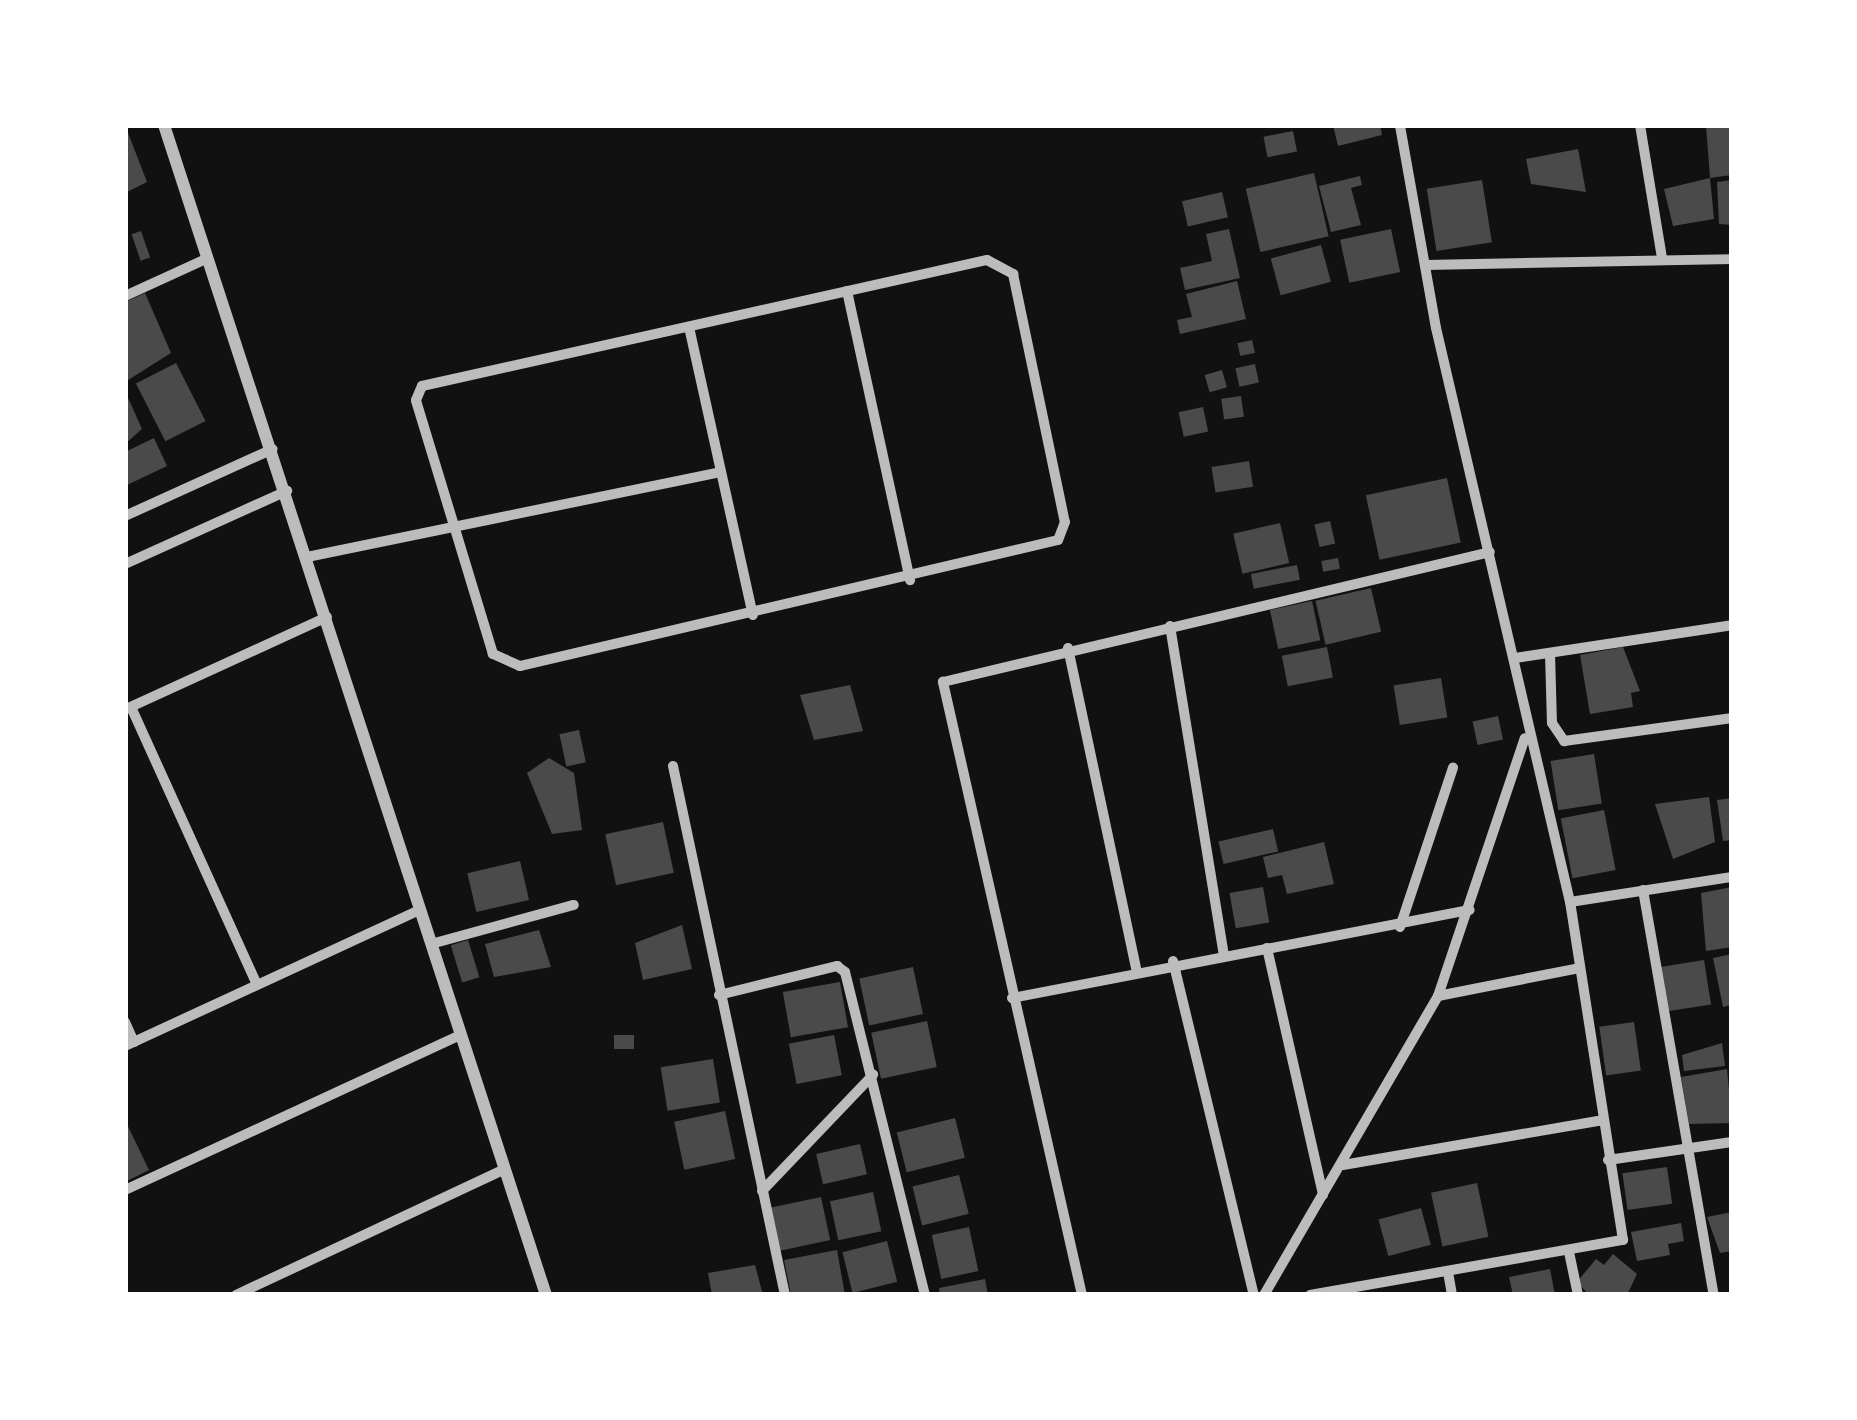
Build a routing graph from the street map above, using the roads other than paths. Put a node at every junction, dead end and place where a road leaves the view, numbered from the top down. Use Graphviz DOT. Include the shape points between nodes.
graph roads {
  1 [pos="164,125"];
  2 [pos="1400,125"];
  3 [pos="1640,125"];
  4 [pos="1662,258"];
  5 [pos="206,259"];
  6 [pos="1732,259"];
  7 [pos="1426,264"];
  8 [pos="847,292"];
  9 [pos="125,296"];
  10 [pos="689,326"];
  11 [pos="273,449"];
  12 [pos="720,472"];
  13 [pos="286,491"];
  14 [pos="125,516"];
  15 [pos="454,526"];
  16 [pos="1490,552"];
  17 [pos="308,556"];
  18 [pos="125,564"];
  19 [pos="910,580"];
  20 [pos="753,614"];
  21 [pos="327,616"];
  22 [pos="1732,625"];
  23 [pos="1170,626"];
  24 [pos="1068,648"];
  25 [pos="1550,652"];
  26 [pos="1515,658"];
  27 [pos="128,708"];
  28 [pos="1732,718"];
  29 [pos="1526,735"];
  30 [pos="673,766"];
  31 [pos="1452,768"];
  32 [pos="1732,877"];
  33 [pos="1643,890"];
  34 [pos="1570,902"];
  35 [pos="574,904"];
  36 [pos="420,910"];
  37 [pos="1470,910"];
  38 [pos="1400,927"];
  39 [pos="431,944"];
  40 [pos="1267,948"];
  41 [pos="1224,954"];
  42 [pos="1173,961"];
  43 [pos="1579,968"];
  44 [pos="1136,970"];
  45 [pos="257,985"];
  46 [pos="719,995"];
  47 [pos="1438,996"];
  48 [pos="1012,998"];
  49 [pos="125,1022"];
  50 [pos="461,1035"];
  51 [pos="130,1044"];
  52 [pos="873,1075"];
  53 [pos="1599,1121"];
  54 [pos="1732,1142"];
  55 [pos="1688,1148"];
  56 [pos="1608,1160"];
  57 [pos="1343,1164"];
  58 [pos="504,1170"];
  59 [pos="125,1190"];
  60 [pos="762,1192"];
  61 [pos="1323,1195"];
  62 [pos="1569,1252"];
  63 [pos="1448,1272"];
  64 [pos="1317,1294"];
  65 [pos="236,1295"];
  66 [pos="546,1295"];
  67 [pos="785,1295"];
  68 [pos="925,1295"];
  69 [pos="1082,1295"];
  70 [pos="1254,1295"];
  71 [pos="1264,1295"];
  72 [pos="1452,1295"];
  73 [pos="1578,1295"];
  74 [pos="1714,1295"];
  1 -- 5 [label="street"];
  2 -- 7 [label="street"];
  3 -- 4 [label="street"];
  4 -- 6 [label="street"];
  4 -- 7 [label="street"];
  5 -- 9 [label="street"];
  5 -- 11 [label="street"];
  7 -- 16 [label="street"];
  8 -- 10 [label="street"];
  8 -- 19 [label="street"];
  8 -- 19 [label="street" via="988,260 1013,274 1065,522 1044,550"];
  10 -- 12 [label="street"];
  10 -- 15 [label="street" via="422,386 416,400"];
  11 -- 13 [label="street"];
  11 -- 14 [label="street"];
  12 -- 15 [label="street"];
  12 -- 20 [label="street"];
  13 -- 17 [label="street"];
  13 -- 18 [label="street"];
  15 -- 17 [label="street"];
  15 -- 20 [label="street" via="503,663"];
  16 -- 23 [label="street"];
  16 -- 26 [label="street"];
  17 -- 21 [label="street"];
  19 -- 20 [label="street"];
  21 -- 27 [label="street"];
  21 -- 36 [label="street"];
  22 -- 25 [label="street"];
  23 -- 24 [label="street"];
  23 -- 41 [label="street"];
  24 -- 44 [label="street"];
  24 -- 48 [label="street" via="943,682"];
  25 -- 26 [label="street"];
  25 -- 28 [label="street" via="1552,723 1564,741"];
  26 -- 29 [label="street"];
  27 -- 45 [label="street"];
  29 -- 34 [label="street"];
  29 -- 37 [label="street"];
  30 -- 46 [label="street"];
  31 -- 38 [label="street"];
  32 -- 33 [label="street"];
  33 -- 34 [label="street"];
  33 -- 55 [label="street"];
  34 -- 43 [label="street"];
  35 -- 39 [label="street"];
  36 -- 39 [label="street"];
  36 -- 45 [label="street"];
  37 -- 38 [label="street"];
  37 -- 47 [label="street"];
  38 -- 40 [label="street"];
  39 -- 50 [label="street"];
  40 -- 41 [label="street"];
  40 -- 61 [label="street"];
  41 -- 42 [label="street"];
  42 -- 44 [label="street"];
  42 -- 70 [label="street"];
  43 -- 47 [label="street"];
  43 -- 53 [label="street"];
  44 -- 48 [label="street"];
  45 -- 51 [label="street"];
  46 -- 52 [label="street" via="836,966 853,991"];
  46 -- 60 [label="street"];
  47 -- 57 [label="street"];
  48 -- 69 [label="street"];
  49 -- 51 [label="street"];
  50 -- 58 [label="street"];
  50 -- 59 [label="street"];
  52 -- 60 [label="street"];
  52 -- 68 [label="street"];
  53 -- 56 [label="street"];
  53 -- 57 [label="street"];
  54 -- 55 [label="street"];
  55 -- 56 [label="street"];
  55 -- 74 [label="street"];
  56 -- 62 [label="street" via="1624,1240"];
  57 -- 61 [label="street"];
  58 -- 65 [label="street"];
  58 -- 66 [label="street"];
  60 -- 67 [label="street"];
  61 -- 71 [label="street"];
  62 -- 63 [label="street"];
  62 -- 73 [label="street"];
  63 -- 64 [label="street"];
  63 -- 72 [label="street"];
}
